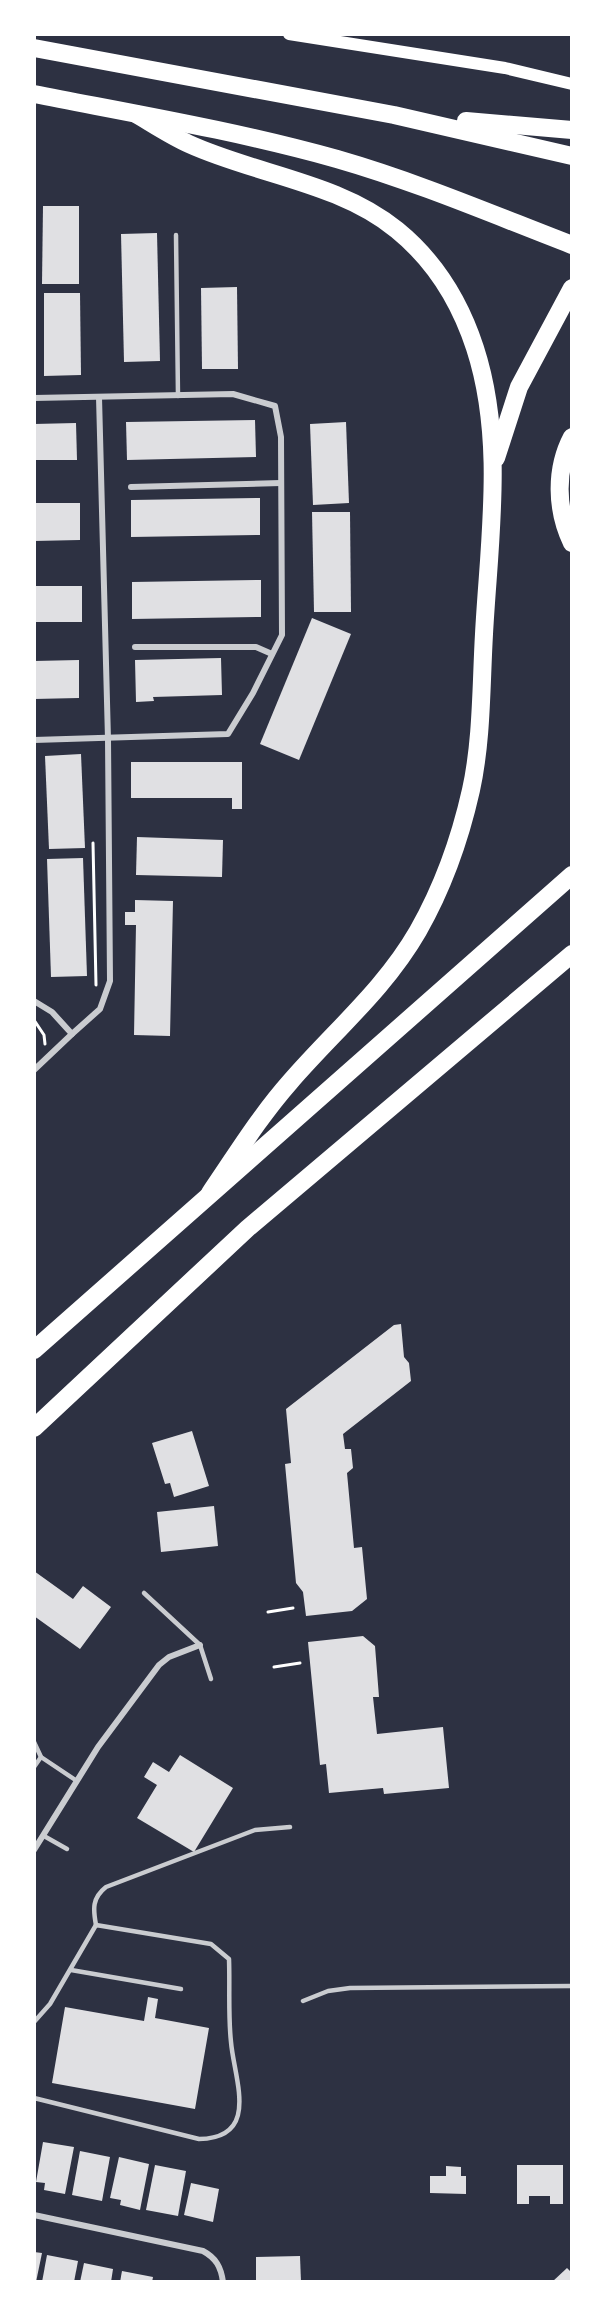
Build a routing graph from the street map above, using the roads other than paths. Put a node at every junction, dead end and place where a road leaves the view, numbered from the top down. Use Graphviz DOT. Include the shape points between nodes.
graph roads {
  1 [pos="289,34"];
  2 [pos="34,48"];
  3 [pos="572,84"];
  4 [pos="34,94"];
  5 [pos="136,114"];
  6 [pos="394,115"];
  7 [pos="572,130"];
  8 [pos="572,156"];
  9 [pos="176,235"];
  10 [pos="572,245"];
  11 [pos="572,288"];
  12 [pos="178,396"];
  13 [pos="99,397"];
  14 [pos="34,398"];
  15 [pos="572,437"];
  16 [pos="494,466"];
  17 [pos="281,483"];
  18 [pos="131,487"];
  19 [pos="572,543"];
  20 [pos="135,647"];
  21 [pos="272,654"];
  22 [pos="108,739"];
  23 [pos="34,740"];
  24 [pos="572,874"];
  25 [pos="572,954"];
  26 [pos="34,1001"];
  27 [pos="72,1034"];
  28 [pos="34,1070"];
  29 [pos="210,1193"];
  30 [pos="34,1350"];
  31 [pos="34,1428"];
  32 [pos="144,1593"];
  33 [pos="200,1645"];
  34 [pos="211,1679"];
  35 [pos="34,1742"];
  36 [pos="41,1757"];
  37 [pos="34,1767"];
  38 [pos="77,1781"];
  39 [pos="290,1827"];
  40 [pos="44,1836"];
  41 [pos="67,1849"];
  42 [pos="34,1850"];
  43 [pos="96,1925"];
  44 [pos="71,1970"];
  45 [pos="572,1986"];
  46 [pos="181,1989"];
  47 [pos="303,2001"];
  48 [pos="34,2022"];
  49 [pos="34,2098"];
  50 [pos="34,2215"];
  51 [pos="223,2282"];
  1 -- 3 [label="main road" via="504,68"];
  2 -- 6 [label="highway"];
  4 -- 5 [label="highway"];
  5 -- 10 [label="highway" via="242,134 339,160"];
  5 -- 16 [label="highway" via="190,144 337,196 379,217 416,249 453,295 476,351"];
  6 -- 7 [label="highway"];
  6 -- 8 [label="highway"];
  9 -- 12 [label="lane"];
  11 -- 16 [label="highway" via="519,387"];
  12 -- 13 [label="street"];
  12 -- 17 [label="street" via="233,394 275,406 281,437"];
  13 -- 14 [label="street"];
  13 -- 22 [label="street"];
  15 -- 19 [label="highway" via="560,472 563,518"];
  16 -- 29 [label="highway" via="477,758 451,859 419,929 395,967 357,1014 290,1081"];
  17 -- 18 [label="street"];
  17 -- 21 [label="street" via="282,635"];
  20 -- 21 [label="street" via="256,647"];
  21 -- 22 [label="street" via="228,734"];
  22 -- 23 [label="street"];
  22 -- 27 [label="street" via="110,981 100,1010"];
  24 -- 29 [label="highway"];
  25 -- 31 [label="highway" via="248,1228"];
  26 -- 27 [label="street" via="52,1012"];
  27 -- 28 [label="street"];
  29 -- 30 [label="highway"];
  32 -- 33 [label="lane"];
  33 -- 34 [label="lane"];
  33 -- 38 [label="street" via="159,1665"];
  35 -- 36 [label="lane"];
  36 -- 37 [label="lane"];
  36 -- 38 [label="lane"];
  38 -- 40 [label="street"];
  39 -- 43 [label="lane" via="255,1830 105,1887 97,1894 93,1906"];
  40 -- 41 [label="lane"];
  40 -- 42 [label="street"];
  43 -- 44 [label="lane"];
  43 -- 49 [label="lane" via="211,1944 229,1959 231,2043 241,2091 235,2122 217,2139 199,2139"];
  44 -- 46 [label="lane"];
  44 -- 48 [label="lane"];
  45 -- 47 [label="lane" via="350,1988"];
  50 -- 51 [label="street" via="203,2251 219,2265"];
}
